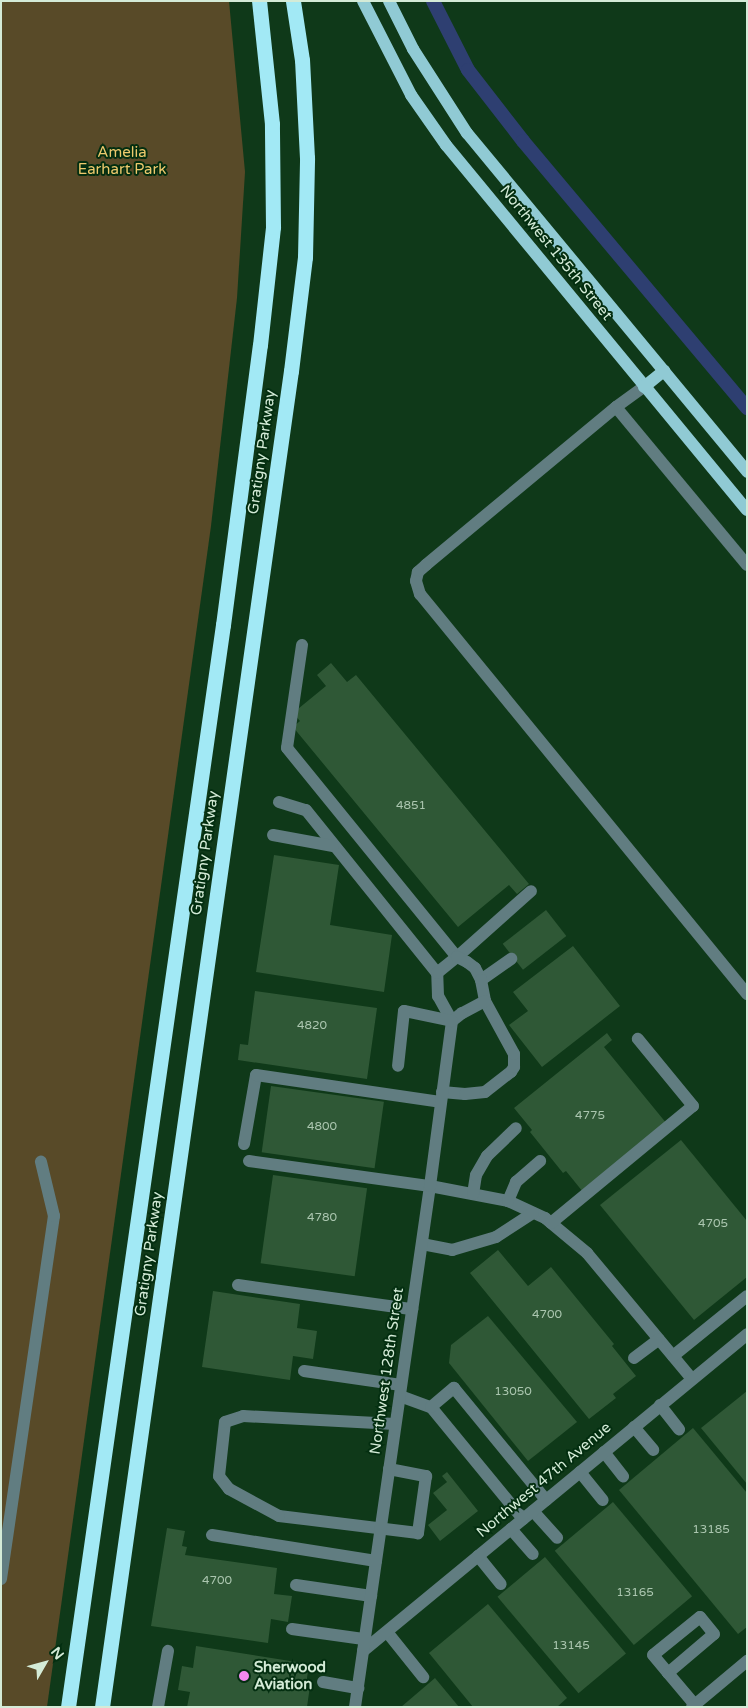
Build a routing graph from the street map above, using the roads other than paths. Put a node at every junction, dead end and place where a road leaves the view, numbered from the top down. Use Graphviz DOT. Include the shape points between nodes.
graph roads {
  1 [pos="259,1"];
  2 [pos="293,1"];
  3 [pos="363,1"];
  4 [pos="390,1"];
  5 [pos="664,371"];
  6 [pos="644,387"];
  7 [pos="616,407"];
  8 [pos="747,472"];
  9 [pos="747,510"];
  10 [pos="747,565"];
  11 [pos="302,645"];
  12 [pos="279,802"];
  13 [pos="273,835"];
  14 [pos="334,846"];
  15 [pos="531,891"];
  16 [pos="457,957"];
  17 [pos="510,959"];
  18 [pos="437,973"];
  19 [pos="481,980"];
  20 [pos="747,994"];
  21 [pos="486,1001"];
  22 [pos="452,1021"];
  23 [pos="638,1039"];
  24 [pos="398,1066"];
  25 [pos="441,1097"];
  26 [pos="516,1128"];
  27 [pos="244,1144"];
  28 [pos="41,1162"];
  29 [pos="248,1162"];
  30 [pos="540,1162"];
  31 [pos="430,1186"];
  32 [pos="473,1194"];
  33 [pos="508,1201"];
  34 [pos="533,1213"];
  35 [pos="551,1223"];
  36 [pos="422,1244"];
  37 [pos="238,1285"];
  38 [pos="747,1296"];
  39 [pos="412,1310"];
  40 [pos="747,1334"];
  41 [pos="659,1339"];
  42 [pos="673,1356"];
  43 [pos="634,1358"];
  44 [pos="304,1371"];
  45 [pos="692,1379"];
  46 [pos="401,1391"];
  47 [pos="660,1405"];
  48 [pos="431,1407"];
  49 [pos="395,1424"];
  50 [pos="634,1427"];
  51 [pos="679,1429"];
  52 [pos="653,1450"];
  53 [pos="604,1452"];
  54 [pos="390,1469"];
  55 [pos="580,1472"];
  56 [pos="623,1476"];
  57 [pos="546,1500"];
  58 [pos="603,1500"];
  59 [pos="528,1515"];
  60 [pos="511,1529"];
  61 [pos="380,1530"];
  62 [pos="212,1535"];
  63 [pos="556,1538"];
  64 [pos="533,1554"];
  65 [pos="478,1556"];
  66 [pos="376,1561"];
  67 [pos="1,1580"];
  68 [pos="501,1584"];
  69 [pos="296,1585"];
  70 [pos="371,1596"];
  71 [pos="292,1629"];
  72 [pos="387,1632"];
  73 [pos="363,1645"];
  74 [pos="168,1651"];
  75 [pos="747,1661"];
  76 [pos="668,1673"];
  77 [pos="423,1677"];
  78 [pos="323,1682"];
  79 [pos="358,1688"];
  80 [pos="694,1706"];
  81 [pos="68,1707"];
  82 [pos="102,1707"];
  83 [pos="158,1707"];
  84 [pos="355,1707"];
  1 -- 81 [label="highway, Gratigny Parkway" via="272,124 273,218 261,335"];
  2 -- 82 [label="highway, Gratigny Parkway" via="302,60 306,148 305,257"];
  3 -- 6 [label="main road, Northwest 135th Street" via="407,88 446,145"];
  4 -- 5 [label="main road, Northwest 135th Street" via="413,49 467,133"];
  5 -- 6 [label="main road"];
  5 -- 8 [label="main road, Northwest 135th Street"];
  6 -- 7 [label="street"];
  6 -- 9 [label="main road, Northwest 135th Street"];
  7 -- 10 [label="street"];
  7 -- 20 [label="street" via="426,565 417,575 416,584 420,594"];
  11 -- 16 [label="street" via="287,748"];
  12 -- 14 [label="street" via="306,810"];
  13 -- 14 [label="street"];
  14 -- 18 [label="street"];
  15 -- 16 [label="street"];
  16 -- 18 [label="street"];
  16 -- 19 [label="street" via="475,968"];
  17 -- 19 [label="street"];
  18 -- 22 [label="street" via="438,996"];
  19 -- 21 [label="street"];
  21 -- 22 [label="street" via="462,1012"];
  21 -- 25 [label="street" via="514,1054 514,1067 484,1092"];
  22 -- 24 [label="street" via="404,1010"];
  22 -- 25 [label="street, Northwest 128th Street"];
  23 -- 35 [label="street" via="693,1106"];
  25 -- 27 [label="street" via="256,1075"];
  25 -- 31 [label="street, Northwest 128th Street"];
  26 -- 32 [label="street" via="487,1156 476,1175"];
  28 -- 67 [label="street" via="54,1216"];
  29 -- 31 [label="street"];
  30 -- 33 [label="street" via="516,1182"];
  31 -- 32 [label="street"];
  31 -- 36 [label="street, Northwest 128th Street"];
  32 -- 33 [label="street"];
  33 -- 34 [label="street"];
  34 -- 35 [label="street"];
  34 -- 36 [label="street" via="496,1237 452,1250"];
  35 -- 41 [label="street" via="587,1253"];
  36 -- 39 [label="street, Northwest 128th Street"];
  37 -- 39 [label="street"];
  38 -- 42 [label="street"];
  39 -- 46 [label="street, Northwest 128th Street"];
  40 -- 45 [label="street, Northwest 47th Avenue"];
  41 -- 42 [label="street"];
  41 -- 43 [label="street"];
  42 -- 45 [label="street"];
  44 -- 46 [label="street"];
  45 -- 47 [label="street, Northwest 47th Avenue"];
  46 -- 48 [label="street"];
  46 -- 49 [label="street, Northwest 128th Street"];
  47 -- 50 [label="street, Northwest 47th Avenue"];
  47 -- 51 [label="street"];
  48 -- 57 [label="street" via="454,1388"];
  48 -- 59 [label="street"];
  49 -- 54 [label="street, Northwest 128th Street"];
  49 -- 61 [label="street" via="243,1416 225,1422 219,1476 229,1489 279,1516"];
  50 -- 52 [label="street"];
  50 -- 53 [label="street, Northwest 47th Avenue"];
  53 -- 55 [label="street, Northwest 47th Avenue"];
  53 -- 56 [label="street"];
  54 -- 61 [label="street, Northwest 128th Street"];
  54 -- 61 [label="street" via="426,1476 418,1533"];
  55 -- 57 [label="street, Northwest 47th Avenue"];
  55 -- 58 [label="street"];
  57 -- 59 [label="street, Northwest 47th Avenue"];
  59 -- 60 [label="street, Northwest 47th Avenue"];
  59 -- 63 [label="street"];
  60 -- 64 [label="street"];
  60 -- 65 [label="street, Northwest 47th Avenue"];
  61 -- 66 [label="street, Northwest 128th Street"];
  62 -- 66 [label="street"];
  65 -- 68 [label="street"];
  65 -- 72 [label="street, Northwest 47th Avenue"];
  66 -- 70 [label="street, Northwest 128th Street"];
  69 -- 70 [label="street"];
  70 -- 73 [label="street, Northwest 128th Street"];
  71 -- 73 [label="street"];
  72 -- 73 [label="street, Northwest 47th Avenue"];
  72 -- 77 [label="street"];
  73 -- 79 [label="street, Northwest 128th Street"];
  74 -- 83 [label="street"];
  75 -- 80 [label="street"];
  76 -- 76 [label="street" via="653,1655 700,1617 714,1634"];
  76 -- 80 [label="street"];
  78 -- 79 [label="street"];
  79 -- 84 [label="street, Northwest 128th Street"];
}
